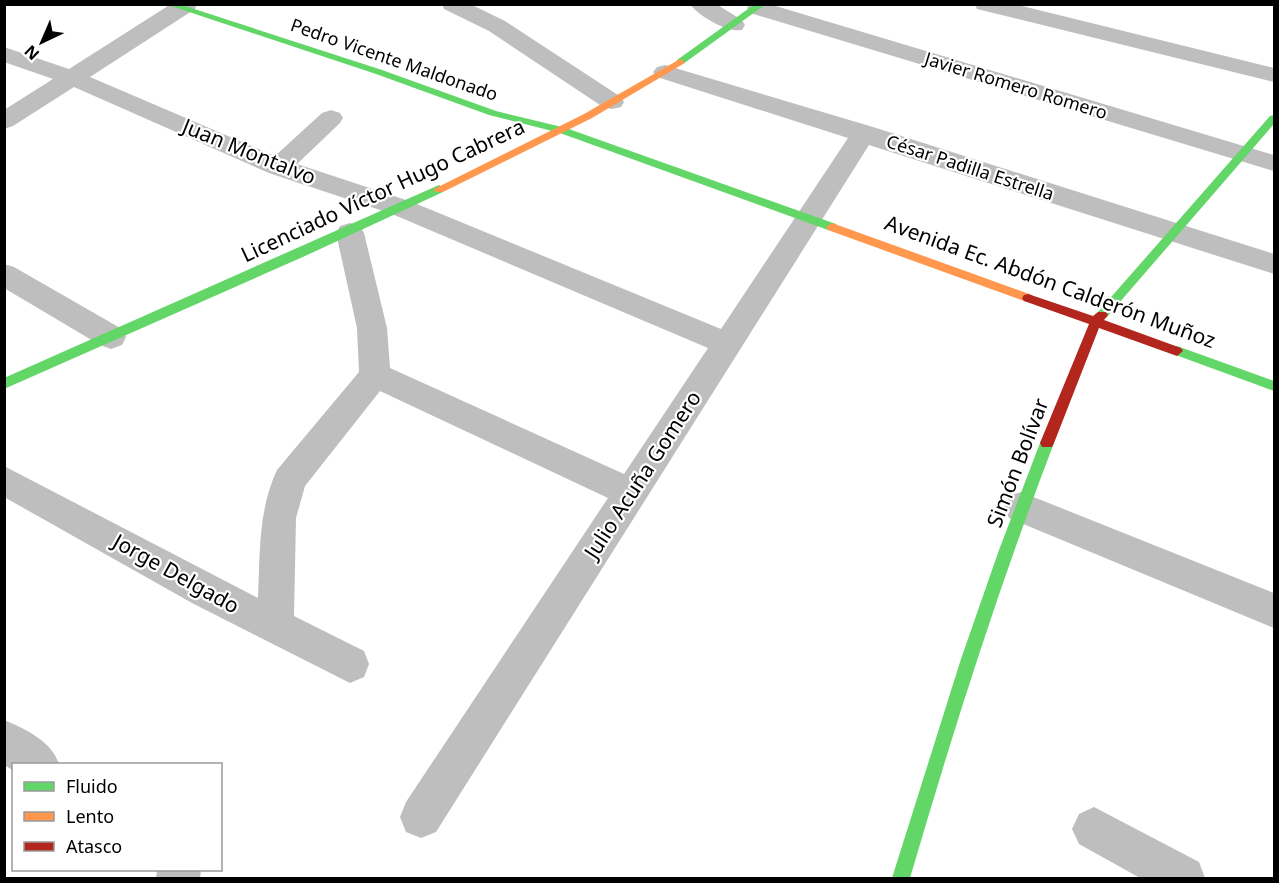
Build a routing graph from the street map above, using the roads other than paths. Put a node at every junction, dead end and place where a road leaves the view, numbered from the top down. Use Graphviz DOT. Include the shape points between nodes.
graph roads {
  1 [pos="452,4"];
  2 [pos="700,4"];
  3 [pos="985,4"];
  4 [pos="179,6"];
  5 [pos="760,6"];
  6 [pos="734,25"];
  7 [pos="4,54"];
  8 [pos="665,72"];
  9 [pos="1275,75"];
  10 [pos="75,78"];
  11 [pos="612,102"];
  12 [pos="331,117"];
  13 [pos="1275,118"];
  14 [pos="4,122"];
  15 [pos="562,130"];
  16 [pos="864,133"];
  17 [pos="1242,155"];
  18 [pos="1275,163"];
  19 [pos="278,167"];
  20 [pos="402,208"];
  21 [pos="811,218"];
  22 [pos="350,233"];
  23 [pos="1173,234"];
  24 [pos="1275,264"];
  25 [pos="4,274"];
  26 [pos="1096,321"];
  27 [pos="111,337"];
  28 [pos="728,344"];
  29 [pos="375,375"];
  30 [pos="4,384"];
  31 [pos="1275,386"];
  32 [pos="4,480"];
  33 [pos="631,493"];
  34 [pos="1021,507"];
  35 [pos="1275,611"];
  36 [pos="275,627"];
  37 [pos="350,664"];
  38 [pos="4,740"];
  39 [pos="36,763"];
  40 [pos="421,817"];
  41 [pos="1094,830"];
  42 [pos="901,879"];
  43 [pos="1183,879"];
  1 -- 11 [label="street" via="497,26"];
  2 -- 6 [label="street"];
  3 -- 9 [label="street"];
  4 -- 10 [label="street"];
  4 -- 15 [label="street, Pedro Vicente Maldonado" via="512,120"];
  5 -- 6 [label="street, Licenciado Víctor Hugo Cabrera"];
  5 -- 17 [label="street, Javier Romero Romero"];
  6 -- 8 [label="street, Licenciado Víctor Hugo Cabrera"];
  7 -- 10 [label="street, Juan Montalvo"];
  8 -- 11 [label="street, Licenciado Víctor Hugo Cabrera"];
  8 -- 16 [label="street, César Padilla Estrella"];
  10 -- 14 [label="street"];
  10 -- 19 [label="street, Juan Montalvo"];
  11 -- 15 [label="street, Licenciado Víctor Hugo Cabrera"];
  12 -- 19 [label="street"];
  13 -- 17 [label="street, Simón Bolívar"];
  15 -- 20 [label="street, Licenciado Víctor Hugo Cabrera"];
  15 -- 21 [label="street, Pedro Vicente Maldonado"];
  16 -- 21 [label="street, Julio Acuña Gomero"];
  16 -- 23 [label="street, César Padilla Estrella"];
  17 -- 18 [label="street, Javier Romero Romero"];
  17 -- 23 [label="street, Simón Bolívar"];
  19 -- 20 [label="street, Juan Montalvo"];
  20 -- 22 [label="street, Licenciado Víctor Hugo Cabrera"];
  20 -- 28 [label="street, Juan Montalvo"];
  21 -- 26 [label="street, Avenida Ec. Abdón Calderón Muñoz"];
  21 -- 28 [label="street, Julio Acuña Gomero"];
  22 -- 27 [label="street, Licenciado Víctor Hugo Cabrera"];
  22 -- 29 [label="street" via="372,328"];
  23 -- 24 [label="street, César Padilla Estrella"];
  23 -- 26 [label="street, Simón Bolívar"];
  25 -- 27 [label="street"];
  26 -- 31 [label="street, Avenida Ec. Abdón Calderón Muñoz"];
  26 -- 34 [label="street, Simón Bolívar"];
  27 -- 30 [label="street, Licenciado Víctor Hugo Cabrera"];
  28 -- 33 [label="street, Julio Acuña Gomero"];
  29 -- 33 [label="street"];
  29 -- 36 [label="street" via="290,480 279,518"];
  32 -- 36 [label="street, Jorge Delgado"];
  33 -- 40 [label="street, Julio Acuña Gomero"];
  34 -- 35 [label="street"];
  34 -- 42 [label="street, Simón Bolívar"];
  36 -- 37 [label="street, Jorge Delgado"];
  38 -- 39 [label="street"];
  41 -- 43 [label="street"];
}
